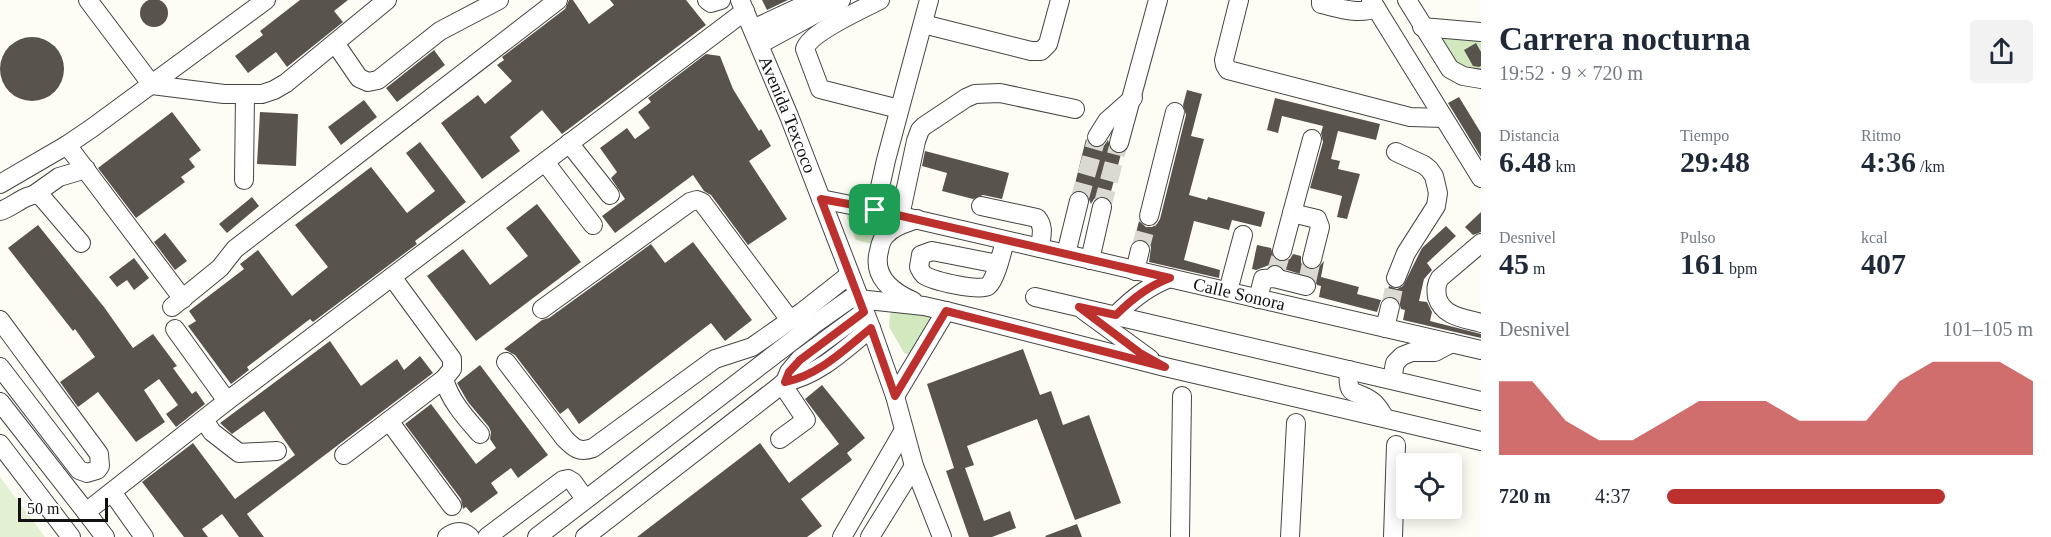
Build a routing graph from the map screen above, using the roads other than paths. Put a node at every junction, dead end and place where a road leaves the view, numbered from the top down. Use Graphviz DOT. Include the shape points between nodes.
graph roads {
  1 [pos="88,0"];
  2 [pos="266,0"];
  3 [pos="387,0"];
  4 [pos="499,0"];
  5 [pos="558,0"];
  6 [pos="707,0"];
  7 [pos="721,0"];
  8 [pos="814,0"];
  9 [pos="841,0"];
  10 [pos="880,0"];
  11 [pos="929,0"];
  12 [pos="1060,0"];
  13 [pos="1158,0"];
  14 [pos="1239,0"];
  15 [pos="1321,0"];
  16 [pos="1407,0"];
  17 [pos="1374,4"];
  18 [pos="742,5"];
  19 [pos="801,16"];
  20 [pos="923,24"];
  21 [pos="1422,27"];
  22 [pos="1481,32"];
  23 [pos="757,37"];
  24 [pos="335,43"];
  25 [pos="1481,78"];
  26 [pos="152,85"];
  27 [pos="245,95"];
  28 [pos="1133,98"];
  29 [pos="899,109"];
  30 [pos="1075,109"];
  31 [pos="1175,112"];
  32 [pos="1443,118"];
  33 [pos="1097,137"];
  34 [pos="1312,139"];
  35 [pos="569,143"];
  36 [pos="1119,143"];
  37 [pos="67,145"];
  38 [pos="1396,152"];
  39 [pos="545,162"];
  40 [pos="86,169"];
  41 [pos="1480,174"];
  42 [pos="244,180"];
  43 [pos="1,181"];
  44 [pos="35,194"];
  45 [pos="610,195"];
  46 [pos="821,199"];
  47 [pos="1079,201"];
  48 [pos="981,206"];
  49 [pos="1102,207"];
  50 [pos="875,210"];
  51 [pos="0,211"];
  52 [pos="1292,213"];
  53 [pos="1149,216"];
  54 [pos="909,218"];
  55 [pos="593,225"];
  56 [pos="1243,235"];
  57 [pos="1005,241"];
  58 [pos="81,243"];
  59 [pos="1481,243"];
  60 [pos="1040,248"];
  61 [pos="1140,250"];
  62 [pos="1282,251"];
  63 [pos="1066,254"];
  64 [pos="1312,259"];
  65 [pos="1090,260"];
  66 [pos="998,264"];
  67 [pos="1135,271"];
  68 [pos="849,275"];
  69 [pos="392,277"];
  70 [pos="1170,278"];
  71 [pos="1396,278"];
  72 [pos="1228,291"];
  73 [pos="1035,297"];
  74 [pos="1258,299"];
  75 [pos="924,306"];
  76 [pos="1079,307"];
  77 [pos="1389,307"];
  78 [pos="862,308"];
  79 [pos="542,309"];
  80 [pos="1307,310"];
  81 [pos="946,311"];
  82 [pos="1116,315"];
  83 [pos="0,320"];
  84 [pos="790,320"];
  85 [pos="1481,323"];
  86 [pos="1384,328"];
  87 [pos="175,329"];
  88 [pos="1452,343"];
  89 [pos="1481,350"];
  90 [pos="506,362"];
  91 [pos="0,367"];
  92 [pos="1165,367"];
  93 [pos="1349,370"];
  94 [pos="43,378"];
  95 [pos="444,379"];
  96 [pos="1392,379"];
  97 [pos="783,383"];
  98 [pos="22,394"];
  99 [pos="895,396"];
  100 [pos="1182,396"];
  101 [pos="227,401"];
  102 [pos="1481,401"];
  103 [pos="2,404"];
  104 [pos="1385,418"];
  105 [pos="204,420"];
  106 [pos="389,421"];
  107 [pos="1296,423"];
  108 [pos="904,430"];
  109 [pos="480,434"];
  110 [pos="780,439"];
  111 [pos="1481,441"];
  112 [pos="0,444"];
  113 [pos="1396,445"];
  114 [pos="277,451"];
  115 [pos="344,455"];
  116 [pos="915,466"];
  117 [pos="112,492"];
  118 [pos="585,499"];
  119 [pos="452,506"];
  120 [pos="86,512"];
  121 [pos="71,537"];
  122 [pos="105,537"];
  123 [pos="144,537"];
  124 [pos="447,537"];
  125 [pos="470,537"];
  126 [pos="487,537"];
  127 [pos="537,537"];
  128 [pos="585,537"];
  129 [pos="842,537"];
  130 [pos="870,537"];
  131 [pos="942,537"];
  132 [pos="1180,537"];
  133 [pos="1290,537"];
  134 [pos="1393,537"];
  1 -- 26 [label="street"];
  2 -- 26 [label="street"];
  3 -- 24 [label="street"];
  4 -- 24 [label="street" via="440,31 378,80 368,82 359,78"];
  5 -- 40 [label="street" via="235,249 220,268 178,303"];
  6 -- 7 [label="street"];
  8 -- 19 [label="street"];
  9 -- 19 [label="street"];
  10 -- 29 [label="street" via="825,30 807,42 805,49 820,89"];
  11 -- 20 [label="street"];
  12 -- 20 [label="street" via="1048,44 1041,51"];
  13 -- 28 [label="street"];
  14 -- 32 [label="street" via="1224,60 1228,70 1410,117"];
  15 -- 17 [label="street" via="1321,4 1359,12"];
  16 -- 21 [label="street"];
  17 -- 32 [label="street"];
  18 -- 23 [label="street, Avenida Texcoco"];
  18 -- 35 [label="street"];
  19 -- 23 [label="street"];
  20 -- 29 [label="street"];
  21 -- 22 [label="street"];
  21 -- 25 [label="street" via="1450,69 1463,76"];
  23 -- 46 [label="street, Avenida Texcoco"];
  24 -- 27 [label="street" via="273,90"];
  26 -- 27 [label="street"];
  26 -- 37 [label="street"];
  27 -- 42 [label="street"];
  28 -- 33 [label="street" via="1107,121"];
  28 -- 36 [label="street"];
  29 -- 50 [label="street"];
  30 -- 54 [label="street" via="1000,93 966,98 920,130"];
  31 -- 53 [label="street"];
  32 -- 41 [label="street"];
  34 -- 52 [label="street"];
  35 -- 39 [label="street"];
  35 -- 45 [label="street"];
  37 -- 40 [label="street"];
  37 -- 43 [label="street"];
  38 -- 71 [label="street" via="1429,169 1438,193 1436,206 1406,253"];
  39 -- 55 [label="street"];
  39 -- 69 [label="street"];
  40 -- 44 [label="street" via="58,177"];
  44 -- 51 [label="street"];
  44 -- 58 [label="street" via="44,197"];
  46 -- 50 [label="street, Calle Sonora"];
  46 -- 68 [label="street, Avenida Texcoco"];
  47 -- 63 [label="street"];
  48 -- 60 [label="street" via="1037,218 1042,229"];
  49 -- 65 [label="street"];
  50 -- 54 [label="street, Calle Sonora"];
  52 -- 62 [label="street"];
  52 -- 64 [label="street" via="1317,219 1320,224"];
  54 -- 57 [label="street, Calle Sonora"];
  54 -- 75 [label="street" via="885,235 878,268 887,285"];
  56 -- 72 [label="street"];
  57 -- 60 [label="street, Calle Sonora"];
  57 -- 66 [label="street"];
  59 -- 85 [label="street" via="1436,284 1444,310"];
  60 -- 63 [label="street, Calle Sonora"];
  61 -- 67 [label="street"];
  63 -- 65 [label="street, Calle Sonora"];
  65 -- 67 [label="street, Calle Sonora"];
  67 -- 70 [label="street, Calle Sonora"];
  68 -- 78 [label="street, Avenida Texcoco"];
  68 -- 84 [label="street"];
  69 -- 95 [label="street" via="452,359 452,369"];
  69 -- 101 [label="street"];
  70 -- 72 [label="street, Calle Sonora"];
  70 -- 82 [label="street" via="1131,300"];
  72 -- 74 [label="street, Calle Sonora"];
  73 -- 76 [label="street"];
  74 -- 80 [label="street, Calle Sonora"];
  74 -- 80 [label="street" via="1263,279 1274,276 1306,284 1311,293"];
  75 -- 78 [label="street"];
  75 -- 81 [label="street"];
  76 -- 82 [label="street"];
  76 -- 92 [label="street"];
  77 -- 86 [label="street"];
  78 -- 97 [label="street" via="820,368"];
  78 -- 99 [label="street, Avenida Texcoco"];
  78 -- 118 [label="street" via="813,325"];
  79 -- 84 [label="street" via="690,201 697,200"];
  80 -- 86 [label="street, Calle Sonora"];
  81 -- 92 [label="street"];
  81 -- 99 [label="street"];
  82 -- 93 [label="street"];
  83 -- 94 [label="street"];
  84 -- 90 [label="street" via="752,347 715,359 585,451 574,448 565,439"];
  86 -- 88 [label="street, Calle Sonora"];
  87 -- 101 [label="street"];
  88 -- 89 [label="street, Calle Sonora"];
  88 -- 96 [label="street" via="1435,352 1402,356 1395,363"];
  91 -- 98 [label="street"];
  92 -- 104 [label="street"];
  93 -- 96 [label="street"];
  93 -- 104 [label="street" via="1349,388 1375,403"];
  94 -- 98 [label="street"];
  94 -- 98 [label="street" via="99,454 97,470 79,470"];
  95 -- 106 [label="street"];
  95 -- 109 [label="street" via="447,390"];
  96 -- 102 [label="street"];
  97 -- 110 [label="street" via="806,420"];
  97 -- 128 [label="street"];
  98 -- 103 [label="street"];
  99 -- 108 [label="street, Avenida Texcoco"];
  100 -- 132 [label="street"];
  101 -- 105 [label="street"];
  103 -- 120 [label="street"];
  104 -- 111 [label="street"];
  105 -- 114 [label="street" via="212,432 239,453"];
  105 -- 117 [label="street"];
  106 -- 115 [label="street"];
  106 -- 119 [label="street"];
  107 -- 133 [label="street"];
  108 -- 116 [label="street, Avenida Texcoco"];
  108 -- 129 [label="street"];
  112 -- 121 [label="street"];
  113 -- 134 [label="street"];
  116 -- 130 [label="street"];
  116 -- 131 [label="street, Avenida Texcoco"];
  117 -- 120 [label="street"];
  117 -- 123 [label="street"];
  118 -- 126 [label="street" via="573,482 563,480"];
  118 -- 127 [label="street"];
  120 -- 122 [label="street"];
  124 -- 125 [label="street" via="454,532"];
}
